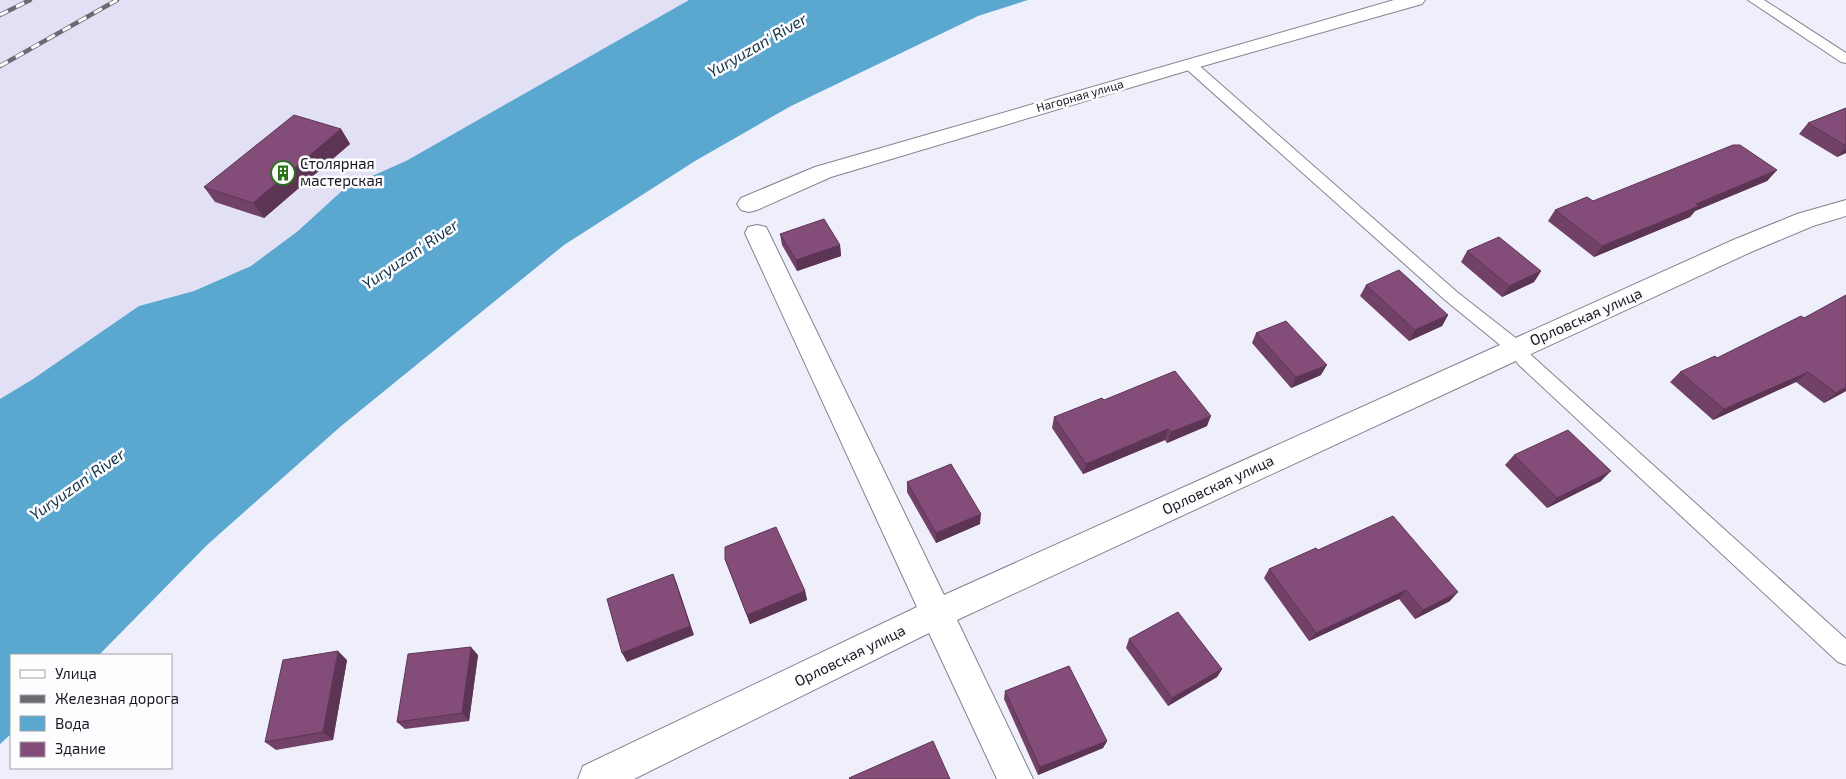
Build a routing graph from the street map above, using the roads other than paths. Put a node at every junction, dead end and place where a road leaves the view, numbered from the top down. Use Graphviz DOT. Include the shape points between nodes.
graph roads {
  1 [pos="1415,0"];
  2 [pos="1754,0"];
  3 [pos="1846,59"];
  4 [pos="1189,64"];
  5 [pos="749,204"];
  6 [pos="1846,208"];
  7 [pos="757,233"];
  8 [pos="1516,348"];
  9 [pos="936,614"];
  10 [pos="1846,654"];
  11 [pos="596,779"];
  12 [pos="1015,779"];
  1 -- 4 [label="street, Нагорная улица"];
  2 -- 3 [label="lane"];
  4 -- 5 [label="street, Нагорная улица" via="823,172"];
  4 -- 8 [label="lane" via="1451,296"];
  6 -- 8 [label="street, Орловская улица" via="1805,220 1742,246"];
  7 -- 9 [label="street"];
  8 -- 9 [label="street, Орловская улица"];
  8 -- 10 [label="lane" via="1525,360"];
  9 -- 11 [label="street, Орловская улица"];
  9 -- 12 [label="street"];
}
